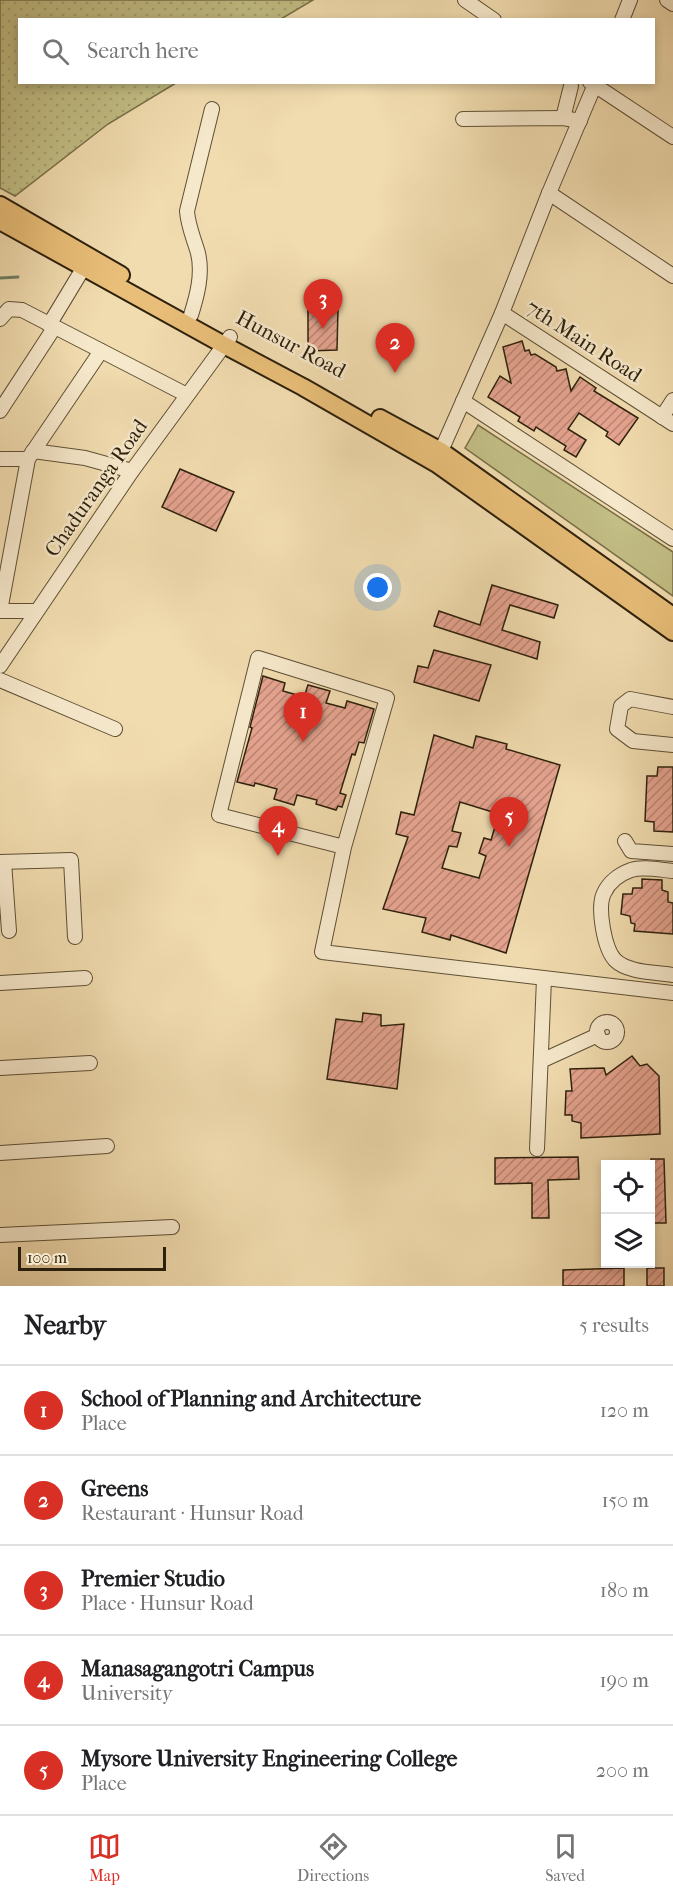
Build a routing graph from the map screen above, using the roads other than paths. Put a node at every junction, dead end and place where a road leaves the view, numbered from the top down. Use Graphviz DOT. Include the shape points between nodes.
graph roads {
  1 [pos="630,0"];
  2 [pos="667,0"];
  3 [pos="468,1"];
  4 [pos="673,4"];
  5 [pos="491,18"];
  6 [pos="623,18"];
  7 [pos="568,84"];
  8 [pos="593,87"];
  9 [pos="212,109"];
  10 [pos="563,118"];
  11 [pos="463,120"];
  12 [pos="580,121"];
  13 [pos="673,137"];
  14 [pos="549,193"];
  15 [pos="0,205"];
  16 [pos="0,221"];
  17 [pos="84,267"];
  18 [pos="673,276"];
  19 [pos="502,314"];
  20 [pos="191,315"];
  21 [pos="0,319"];
  22 [pos="52,326"];
  23 [pos="227,341"];
  24 [pos="101,351"];
  25 [pos="187,395"];
  26 [pos="673,400"];
  27 [pos="463,401"];
  28 [pos="0,411"];
  29 [pos="668,420"];
  30 [pos="441,452"];
  31 [pos="30,455"];
  32 [pos="0,459"];
  33 [pos="132,471"];
  34 [pos="673,539"];
  35 [pos="0,611"];
  36 [pos="36,611"];
  37 [pos="672,625"];
  38 [pos="1,664"];
  39 [pos="0,680"];
  40 [pos="673,707"];
  41 [pos="115,729"];
  42 [pos="673,745"];
  43 [pos="625,841"];
  44 [pos="344,847"];
  45 [pos="673,854"];
  46 [pos="2,862"];
  47 [pos="673,871"];
  48 [pos="9,931"];
  49 [pos="75,937"];
  50 [pos="673,975"];
  51 [pos="85,978"];
  52 [pos="544,979"];
  53 [pos="0,983"];
  54 [pos="673,993"];
  55 [pos="598,1035"];
  56 [pos="541,1061"];
  57 [pos="90,1063"];
  58 [pos="0,1068"];
  59 [pos="107,1146"];
  60 [pos="537,1149"];
  61 [pos="0,1153"];
  62 [pos="171,1227"];
  63 [pos="0,1235"];
  1 -- 6 [label="street"];
  2 -- 4 [label="street"];
  3 -- 5 [label="street"];
  7 -- 8 [label="street"];
  7 -- 10 [label="street"];
  8 -- 12 [label="street"];
  8 -- 13 [label="street"];
  9 -- 20 [label="street" via="187,211 199,268"];
  10 -- 11 [label="street"];
  10 -- 12 [label="street"];
  12 -- 14 [label="street"];
  14 -- 18 [label="street"];
  14 -- 19 [label="street"];
  15 -- 20 [label="main road, Hunsur Road"];
  16 -- 17 [label="main road"];
  17 -- 22 [label="street"];
  17 -- 23 [label="main road"];
  19 -- 27 [label="street"];
  19 -- 29 [label="street, 7th Main Road"];
  20 -- 23 [label="main road, Hunsur Road"];
  21 -- 22 [label="street" via="15,308"];
  22 -- 24 [label="street"];
  22 -- 28 [label="street"];
  23 -- 25 [label="street, Chaduranga Road"];
  23 -- 30 [label="main road, Hunsur Road"];
  23 -- 37 [label="main road" via="437,464"];
  24 -- 25 [label="street"];
  24 -- 31 [label="street"];
  25 -- 33 [label="street, Chaduranga Road"];
  26 -- 29 [label="street"];
  27 -- 30 [label="street"];
  27 -- 34 [label="street"];
  30 -- 37 [label="main road, Hunsur Road"];
  31 -- 32 [label="street"];
  31 -- 33 [label="street" via="86,458"];
  31 -- 35 [label="street"];
  33 -- 36 [label="street, Chaduranga Road"];
  35 -- 36 [label="street"];
  36 -- 38 [label="street, Chaduranga Road"];
  39 -- 41 [label="street"];
  40 -- 42 [label="street" via="630,699 621,706 617,729 633,741"];
  43 -- 45 [label="street" via="631,850"];
  44 -- 44 [label="street" via="387,698 258,658 219,815"];
  44 -- 52 [label="street" via="322,952"];
  46 -- 48 [label="street"];
  46 -- 49 [label="street" via="71,860"];
  47 -- 50 [label="street" via="634,868 616,877 603,894 602,924 615,960 627,967"];
  51 -- 53 [label="street"];
  52 -- 54 [label="street"];
  52 -- 56 [label="street"];
  55 -- 56 [label="street"];
  56 -- 60 [label="street"];
  57 -- 58 [label="street"];
  59 -- 61 [label="street"];
  62 -- 63 [label="street"];
}
